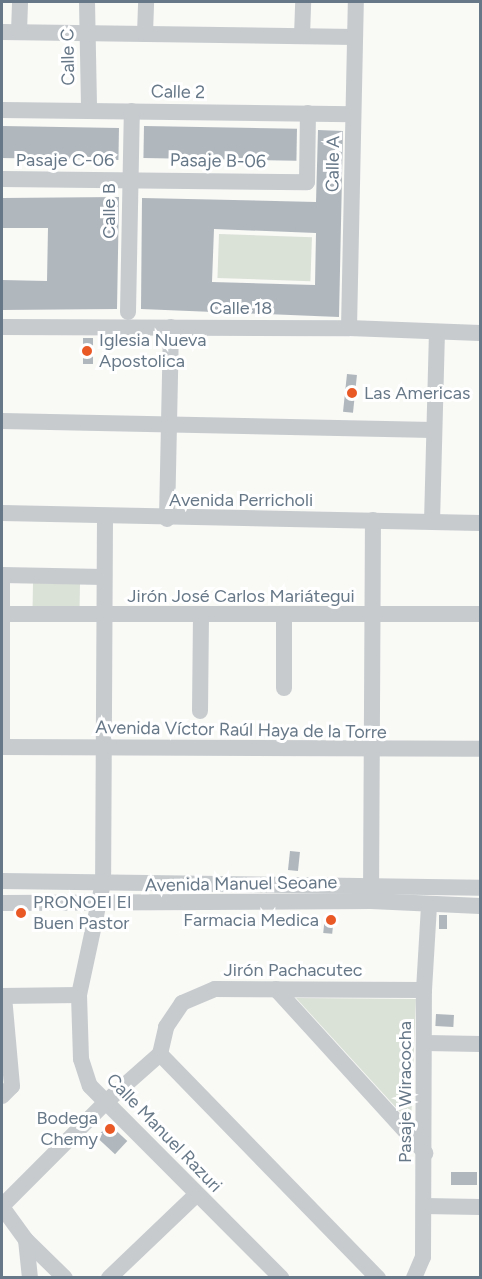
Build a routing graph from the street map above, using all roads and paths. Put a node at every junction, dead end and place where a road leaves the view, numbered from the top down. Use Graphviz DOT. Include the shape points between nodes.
graph roads {
  1 [pos="20,2"];
  2 [pos="87,2"];
  3 [pos="146,2"];
  4 [pos="303,2"];
  5 [pos="356,2"];
  6 [pos="2,32"];
  7 [pos="19,32"];
  8 [pos="87,33"];
  9 [pos="146,34"];
  10 [pos="302,36"];
  11 [pos="355,37"];
  12 [pos="2,110"];
  13 [pos="89,111"];
  14 [pos="132,111"];
  15 [pos="308,113"];
  16 [pos="353,114"];
  17 [pos="2,179"];
  18 [pos="129,179"];
  19 [pos="128,312"];
  20 [pos="2,327"];
  21 [pos="171,327"];
  22 [pos="349,328"];
  23 [pos="437,333"];
  24 [pos="480,333"];
  25 [pos="2,421"];
  26 [pos="169,425"];
  27 [pos="433,430"];
  28 [pos="2,513"];
  29 [pos="105,517"];
  30 [pos="167,519"];
  31 [pos="373,520"];
  32 [pos="432,522"];
  33 [pos="480,522"];
  34 [pos="2,575"];
  35 [pos="104,577"];
  36 [pos="2,614"];
  37 [pos="480,614"];
  38 [pos="105,615"];
  39 [pos="372,615"];
  40 [pos="201,616"];
  41 [pos="284,616"];
  42 [pos="284,688"];
  43 [pos="200,711"];
  44 [pos="2,747"];
  45 [pos="104,748"];
  46 [pos="480,749"];
  47 [pos="371,751"];
  48 [pos="2,881"];
  49 [pos="103,883"];
  50 [pos="480,888"];
  51 [pos="370,894"];
  52 [pos="2,903"];
  53 [pos="429,904"];
  54 [pos="100,905"];
  55 [pos="480,906"];
  56 [pos="276,989"];
  57 [pos="424,990"];
  58 [pos="79,995"];
  59 [pos="3,996"];
  60 [pos="426,1043"];
  61 [pos="480,1044"];
  62 [pos="160,1054"];
  63 [pos="2,1096"];
  64 [pos="108,1100"];
  65 [pos="425,1153"];
  66 [pos="196,1195"];
  67 [pos="424,1206"];
  68 [pos="2,1207"];
  69 [pos="480,1208"];
  70 [pos="26,1240"];
  71 [pos="30,1278"];
  72 [pos="64,1278"];
  73 [pos="109,1278"];
  74 [pos="281,1278"];
  75 [pos="378,1278"];
  76 [pos="414,1278"];
  1 -- 7 [label="street"];
  2 -- 8 [label="street, Calle C"];
  3 -- 9 [label="street"];
  4 -- 10 [label="street"];
  5 -- 11 [label="street, Calle A"];
  6 -- 7 [label="street"];
  7 -- 8 [label="street"];
  8 -- 9 [label="street"];
  8 -- 13 [label="street, Calle C"];
  9 -- 10 [label="street"];
  10 -- 11 [label="street"];
  11 -- 16 [label="street, Calle A"];
  12 -- 13 [label="street, Calle 2"];
  13 -- 14 [label="street, Calle 2"];
  14 -- 15 [label="street, Calle 2"];
  14 -- 18 [label="street, Calle B"];
  15 -- 16 [label="street, Calle 2"];
  15 -- 18 [label="street, Pasaje B-06" via="307,182"];
  16 -- 22 [label="street, Calle A"];
  17 -- 18 [label="street, Pasaje C-06"];
  18 -- 19 [label="street, Calle B"];
  20 -- 21 [label="street, Calle 18"];
  21 -- 22 [label="street, Calle 18"];
  21 -- 26 [label="street"];
  22 -- 23 [label="street, Calle 18"];
  23 -- 24 [label="street, Calle 18"];
  23 -- 27 [label="street"];
  25 -- 26 [label="street"];
  26 -- 27 [label="street"];
  26 -- 30 [label="street"];
  27 -- 32 [label="street"];
  28 -- 29 [label="street, Avenida Perricholi"];
  29 -- 30 [label="street, Avenida Perricholi"];
  29 -- 35 [label="street, Calle Manuel Razuri"];
  30 -- 31 [label="street, Avenida Perricholi"];
  31 -- 32 [label="street, Avenida Perricholi"];
  31 -- 39 [label="street"];
  32 -- 33 [label="street, Avenida Perricholi"];
  34 -- 35 [label="street"];
  34 -- 36 [label="street"];
  35 -- 38 [label="street, Calle Manuel Razuri"];
  36 -- 38 [label="street, Jirón José Carlos Mariátegui"];
  36 -- 44 [label="street"];
  37 -- 39 [label="street, Jirón José Carlos Mariátegui"];
  38 -- 40 [label="street, Jirón José Carlos Mariátegui"];
  38 -- 45 [label="street, Calle Manuel Razuri"];
  39 -- 41 [label="street, Jirón José Carlos Mariátegui"];
  39 -- 47 [label="street"];
  40 -- 41 [label="street, Jirón José Carlos Mariátegui"];
  40 -- 43 [label="street"];
  41 -- 42 [label="street"];
  44 -- 45 [label="street, Avenida Víctor Raúl Haya de la Torre"];
  45 -- 47 [label="street, Avenida Víctor Raúl Haya de la Torre"];
  45 -- 49 [label="street, Calle Manuel Razuri"];
  46 -- 47 [label="street, Avenida Víctor Raúl Haya de la Torre"];
  47 -- 51 [label="street"];
  48 -- 49 [label="street, Avenida Manuel Seoane"];
  49 -- 51 [label="street, Avenida Manuel Seoane"];
  49 -- 54 [label="street, Calle Manuel Razuri"];
  50 -- 51 [label="street, Avenida Manuel Seoane"];
  51 -- 53 [label="street, Avenida Manuel Seoane"];
  51 -- 54 [label="street, Avenida Manuel Seoane"];
  52 -- 54 [label="street, Avenida Manuel Seoane"];
  53 -- 55 [label="street, Avenida Manuel Seoane"];
  53 -- 57 [label="street, Pasaje Wiracocha"];
  54 -- 58 [label="street, Calle Manuel Razuri"];
  56 -- 57 [label="street, Jirón Pachacutec"];
  56 -- 62 [label="street, Jirón Pachacutec" via="215,989 182,1003 166,1027"];
  56 -- 65 [label="street"];
  57 -- 60 [label="street, Pasaje Wiracocha"];
  58 -- 59 [label="street"];
  58 -- 64 [label="street, Calle Manuel Razuri" via="81,1059 90,1086"];
  59 -- 63 [label="street" via="12,1086"];
  60 -- 61 [label="street"];
  60 -- 65 [label="street, Pasaje Wiracocha"];
  62 -- 64 [label="street"];
  62 -- 75 [label="street"];
  64 -- 66 [label="street, Calle Manuel Razuri"];
  64 -- 68 [label="street"];
  65 -- 67 [label="street, Pasaje Wiracocha"];
  66 -- 73 [label="street"];
  66 -- 74 [label="street, Calle Manuel Razuri"];
  67 -- 69 [label="street"];
  67 -- 76 [label="street, Pasaje Wiracocha" via="423,1257"];
  68 -- 70 [label="street"];
  70 -- 71 [label="street"];
  70 -- 72 [label="street"];
}
